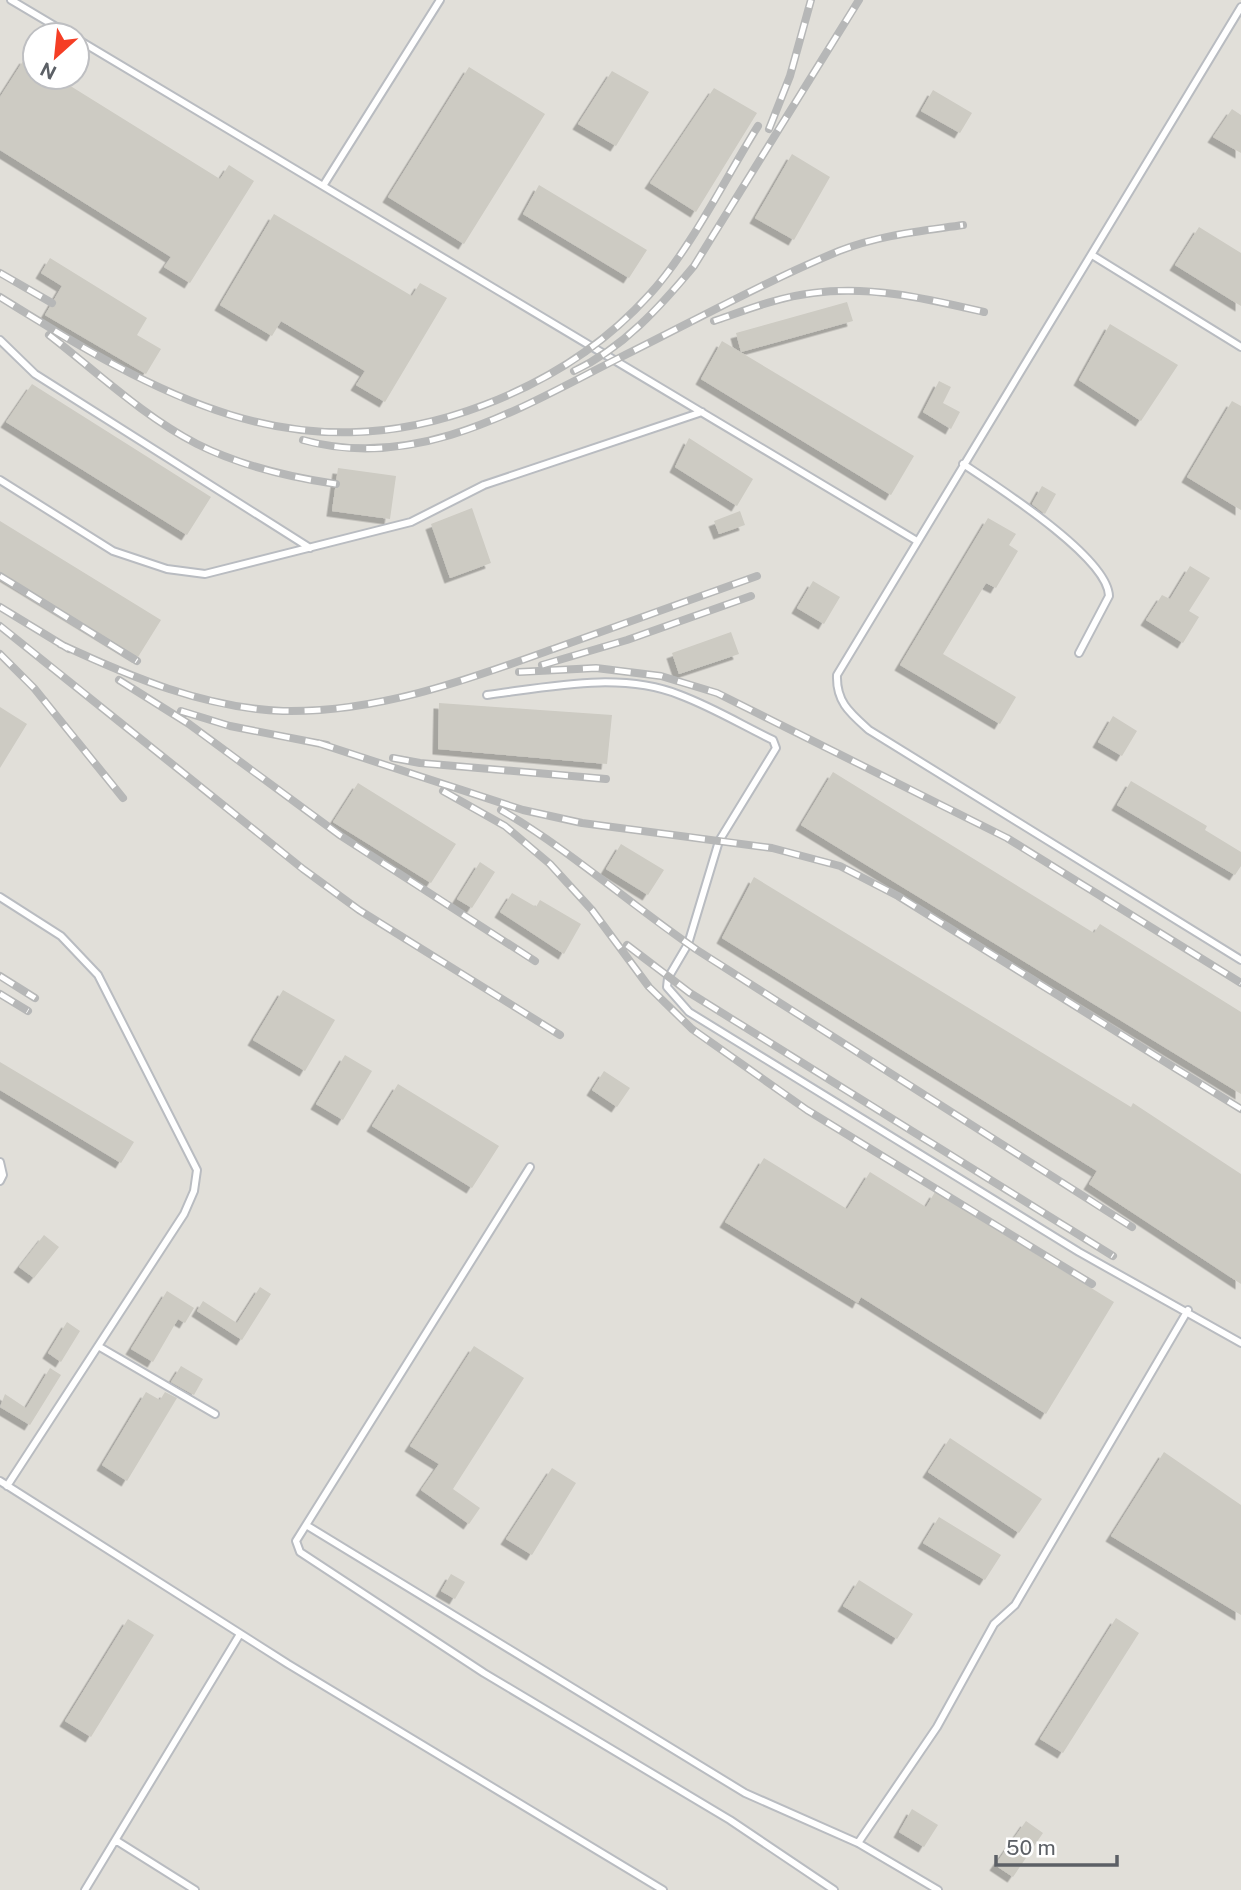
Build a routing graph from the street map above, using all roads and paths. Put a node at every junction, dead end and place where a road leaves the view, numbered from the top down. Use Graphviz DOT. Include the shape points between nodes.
graph roads {
  1 [pos="11,0"];
  2 [pos="440,0"];
  3 [pos="1241,7"];
  4 [pos="46,21"];
  5 [pos="91,47"];
  6 [pos="323,186"];
  7 [pos="1092,255"];
  8 [pos="0,340"];
  9 [pos="1241,347"];
  10 [pos="702,412"];
  11 [pos="963,464"];
  12 [pos="0,480"];
  13 [pos="917,541"];
  14 [pos="310,548"];
  15 [pos="1079,653"];
  16 [pos="487,695"];
  17 [pos="0,897"];
  18 [pos="1241,960"];
  19 [pos="0,1162"];
  20 [pos="530,1167"];
  21 [pos="0,1181"];
  22 [pos="1188,1310"];
  23 [pos="1241,1343"];
  24 [pos="98,1346"];
  25 [pos="215,1414"];
  26 [pos="0,1481"];
  27 [pos="7,1486"];
  28 [pos="306,1525"];
  29 [pos="240,1634"];
  30 [pos="117,1841"];
  31 [pos="858,1843"];
  32 [pos="85,1890"];
  33 [pos="195,1890"];
  34 [pos="663,1890"];
  35 [pos="834,1890"];
  36 [pos="938,1890"];
  1 -- 4 [label="lane"];
  2 -- 6 [label="lane"];
  3 -- 7 [label="lane"];
  5 -- 6 [label="lane"];
  6 -- 10 [label="lane"];
  7 -- 9 [label="lane"];
  7 -- 11 [label="lane"];
  8 -- 14 [label="lane" via="35,374"];
  10 -- 13 [label="lane"];
  10 -- 14 [label="lane" via="484,485 411,522"];
  11 -- 13 [label="lane"];
  11 -- 15 [label="lane" via="1082,552 1109,586 1110,596"];
  12 -- 14 [label="lane" via="113,551 167,569 205,574"];
  13 -- 18 [label="lane" via="836,675 844,708 869,730"];
  16 -- 22 [label="lane" via="621,682 678,694 773,740 776,748 719,841 688,944 667,987 689,1012 711,1026 1079,1252 1172,1306"];
  17 -- 24 [label="lane" via="61,936 98,975 197,1170 184,1214"];
  19 -- 21 [label="lane" via="4,1175"];
  20 -- 28 [label="lane"];
  22 -- 23 [label="lane"];
  22 -- 31 [label="lane" via="1015,1605 994,1624 937,1727"];
  24 -- 25 [label="lane"];
  24 -- 27 [label="lane"];
  26 -- 27 [label="lane"];
  27 -- 29 [label="lane"];
  28 -- 31 [label="lane" via="745,1793"];
  28 -- 35 [label="lane" via="296,1541 300,1552 484,1673 730,1820"];
  29 -- 30 [label="lane"];
  29 -- 34 [label="lane"];
  30 -- 32 [label="lane"];
  30 -- 33 [label="lane"];
  31 -- 36 [label="lane"];
}
